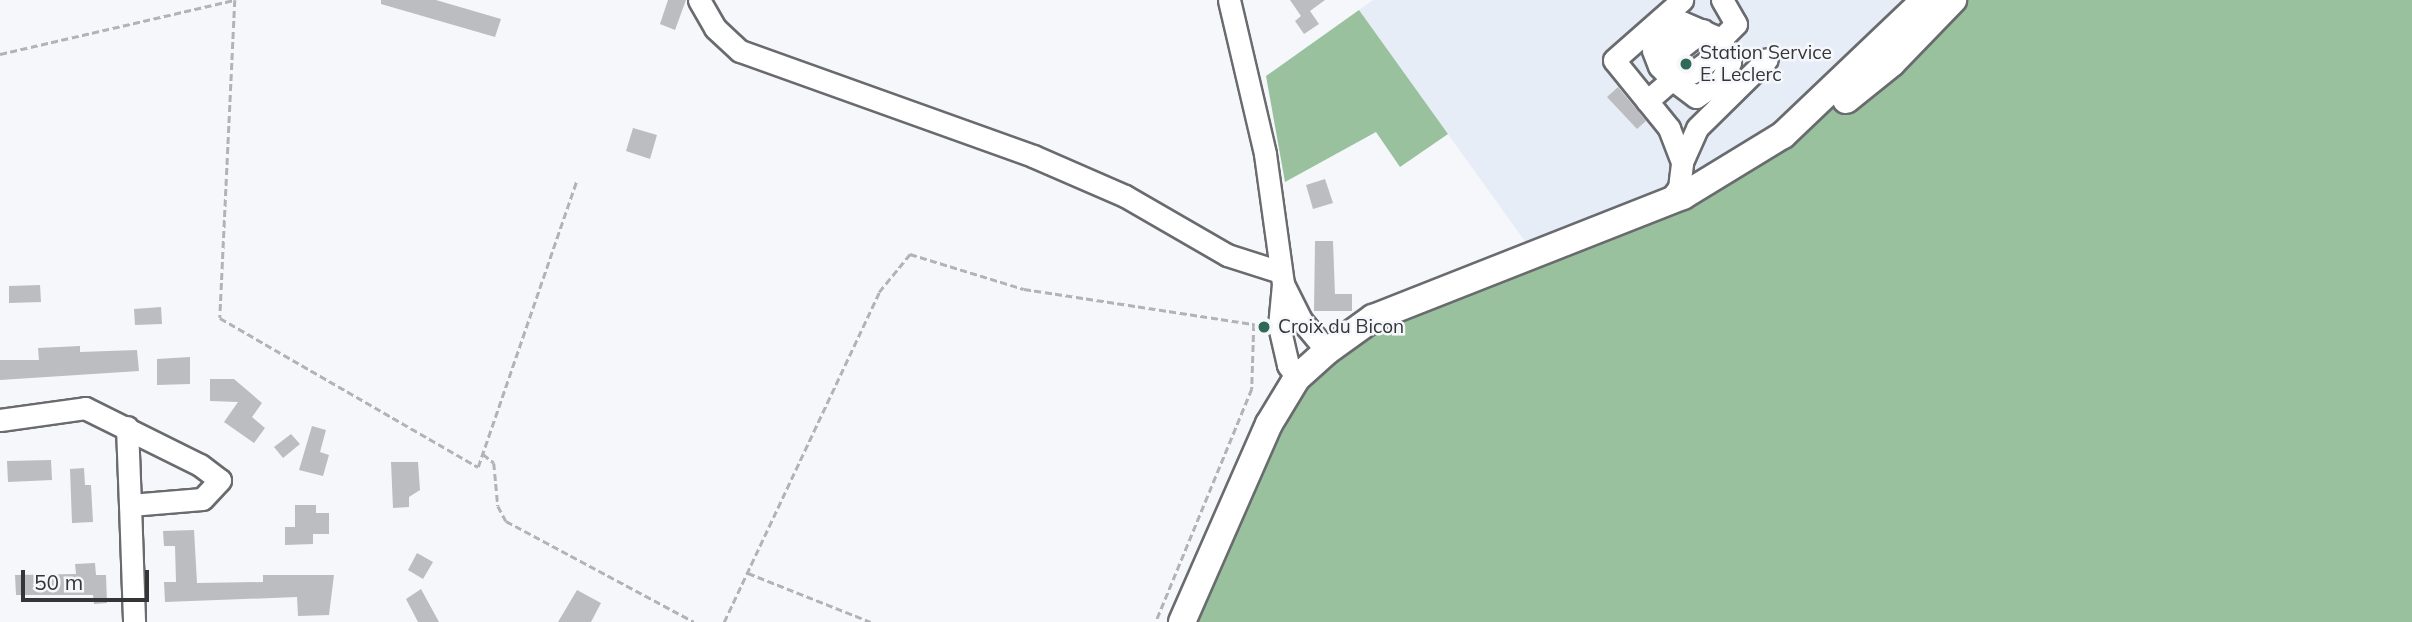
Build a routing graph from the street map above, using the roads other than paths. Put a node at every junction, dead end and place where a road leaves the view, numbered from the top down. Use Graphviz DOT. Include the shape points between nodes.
graph roads {
  1 [pos="699,0"];
  2 [pos="1229,0"];
  3 [pos="1682,0"];
  4 [pos="1722,0"];
  5 [pos="1925,0"];
  6 [pos="1946,0"];
  7 [pos="1953,0"];
  8 [pos="1714,40"];
  9 [pos="1767,59"];
  10 [pos="1669,77"];
  11 [pos="1854,93"];
  12 [pos="1647,101"];
  13 [pos="1682,162"];
  14 [pos="1679,197"];
  15 [pos="1281,278"];
  16 [pos="1327,351"];
  17 [pos="1297,378"];
  18 [pos="0,420"];
  19 [pos="127,427"];
  20 [pos="130,505"];
  21 [pos="134,622"];
  22 [pos="1182,622"];
  1 -- 15 [label="street" via="715,29 740,51 1033,156 1125,196 1227,255"];
  2 -- 15 [label="street" via="1265,155"];
  3 -- 12 [label="street" via="1614,60"];
  4 -- 8 [label="street" via="1737,24"];
  5 -- 14 [label="main road" via="1783,135"];
  6 -- 11 [label="street"];
  7 -- 11 [label="main road" via="1892,63"];
  8 -- 10 [label="street" via="1693,72"];
  8 -- 10 [label="street" via="1674,53"];
  9 -- 13 [label="street" via="1697,128"];
  10 -- 12 [label="street"];
  11 -- 14 [label="main road" via="1746,166"];
  12 -- 13 [label="street" via="1669,128"];
  13 -- 14 [label="street"];
  14 -- 16 [label="main road" via="1373,318"];
  15 -- 16 [label="street" via="1301,320"];
  15 -- 17 [label="street" via="1279,326 1288,365"];
  16 -- 17 [label="main road"];
  17 -- 22 [label="main road" via="1251,461"];
  18 -- 19 [label="street" via="85,408"];
  19 -- 20 [label="street"];
  19 -- 20 [label="street" via="220,480 202,499"];
  20 -- 21 [label="street"];
}
